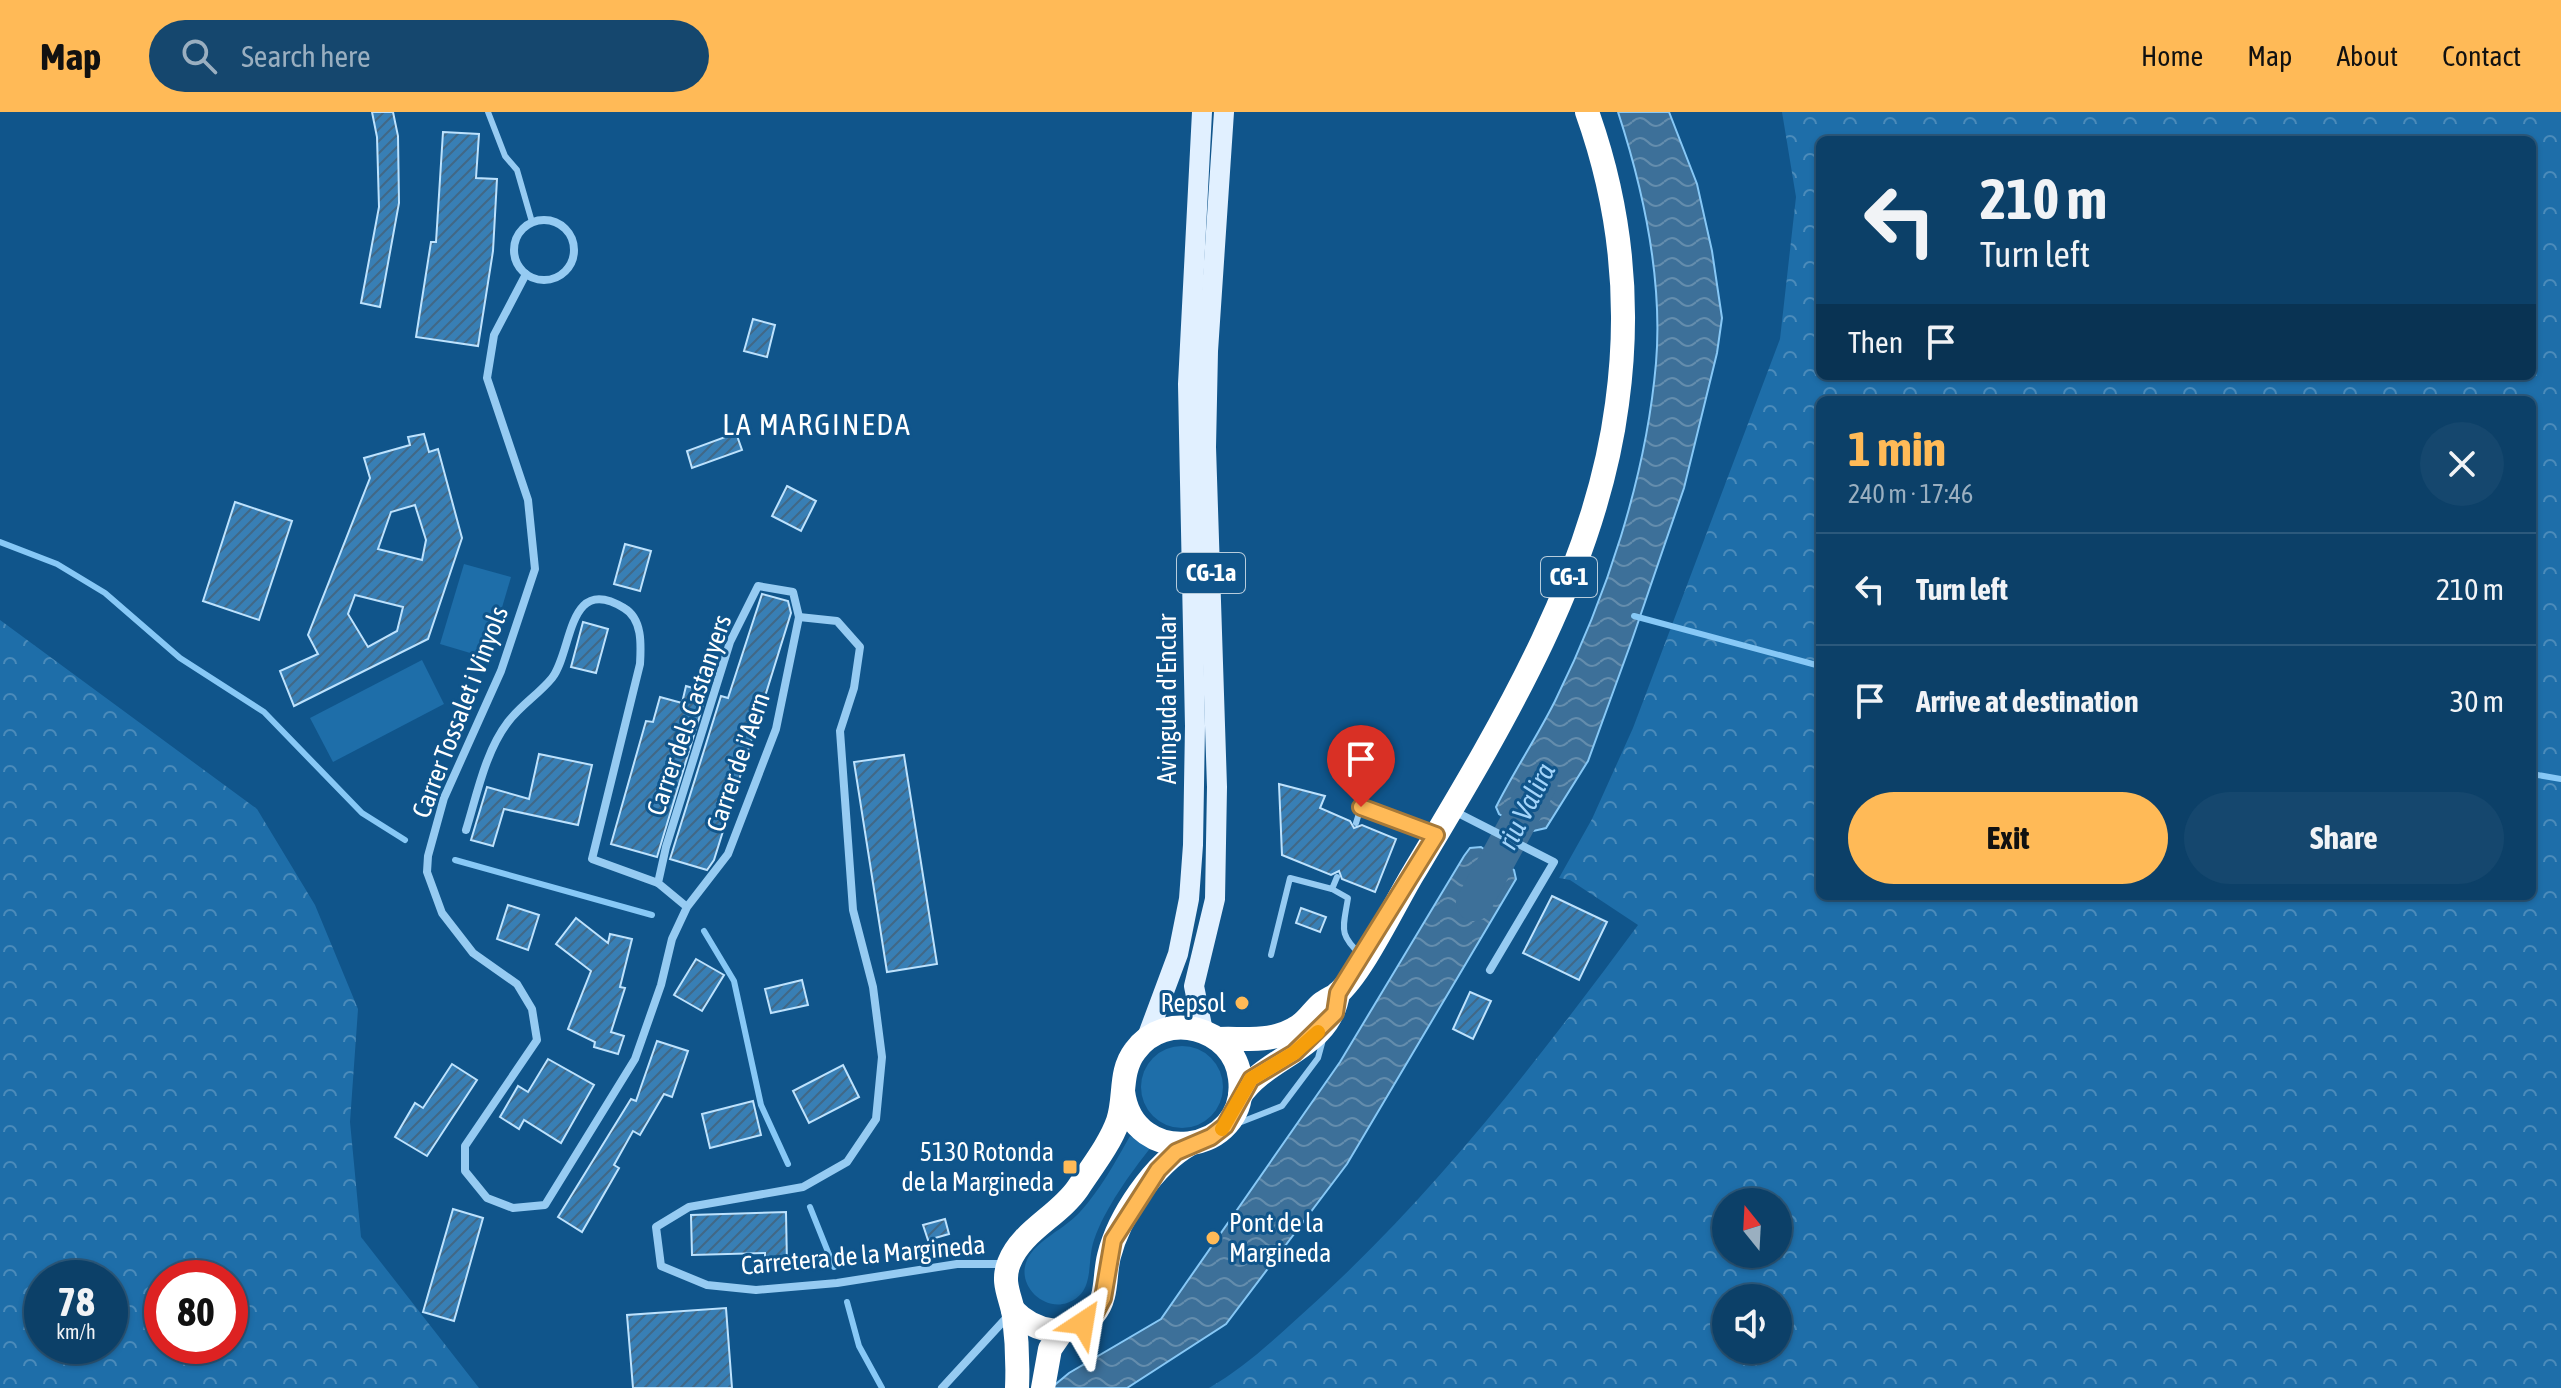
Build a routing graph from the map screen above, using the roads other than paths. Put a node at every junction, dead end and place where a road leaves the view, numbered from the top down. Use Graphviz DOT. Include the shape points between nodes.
graph roads {
  1 [pos="488,112"];
  2 [pos="1202,112"];
  3 [pos="1224,112"];
  4 [pos="1587,112"];
  5 [pos="532,222"];
  6 [pos="526,274"];
  7 [pos="799,617"];
  8 [pos="1451,810"];
  9 [pos="1356,823"];
  10 [pos="466,830"];
  11 [pos="1436,835"];
  12 [pos="1337,877"];
  13 [pos="658,883"];
  14 [pos="1332,889"];
  15 [pos="687,907"];
  16 [pos="1271,955"];
  17 [pos="1363,957"];
  18 [pos="1490,970"];
  19 [pos="1338,993"];
  20 [pos="1325,1025"];
  21 [pos="1210,1035"];
  22 [pos="1146,1040"];
  23 [pos="1123,1091"];
  24 [pos="1240,1096"];
  25 [pos="1225,1126"];
  26 [pos="1190,1144"];
  27 [pos="1008,1263"];
  28 [pos="1013,1310"];
  29 [pos="1063,1330"];
  30 [pos="1043,1382"];
  31 [pos="942,1388"];
  32 [pos="1017,1388"];
  1 -- 5 [label="lane" via="505,156 517,170"];
  2 -- 22 [label="main road, Avinguda d'Enclar / CG-1a" via="1188,384 1193,845 1178,954"];
  3 -- 21 [label="main road, Avinguda d'Enclar / CG-1a" via="1206,447 1217,787 1215,899 1194,986"];
  4 -- 8 [label="highway, CG-1" via="1609,184 1621,252 1624,352 1617,408 1596,507 1568,579 1540,646"];
  5 -- 6 [label="street" via="514,246 514,257"];
  5 -- 6 [label="street" via="560,224 574,248 562,274 544,280"];
  6 -- 15 [label="street, Carrer Tossalet i Vinyols" via="494,335 487,378 528,500 535,569 501,671 444,798 427,872 442,913 473,953 517,984 532,1009 537,1040 465,1146 465,1171 487,1198 513,1208 545,1205 635,1059"];
  7 -- 13 [label="street, Carrer dels Castanyers" via="793,592 758,586 730,642"];
  7 -- 15 [label="street, Carrer de i'Aern" via="776,729 728,854"];
  7 -- 27 [label="street, Carretera de la Margineda" via="837,621 860,647 840,731 853,910 873,987 882,1057 876,1119 847,1162 803,1187 689,1207 656,1227 661,1266 707,1285 756,1290 957,1264"];
  8 -- 11 [label="highway, CG-1"];
  8 -- 18 [label="street" via="1554,862"];
  9 -- 11 [label="lane" via="1361,807"];
  10 -- 13 [label="street" via="507,723 553,677 582,607 605,600 627,609 637,624 640,664 592,859"];
  11 -- 17 [label="highway, CG-1"];
  12 -- 14 [label="lane"];
  13 -- 15 [label="street"];
  14 -- 16 [label="lane" via="1290,878"];
  14 -- 17 [label="lane" via="1348,898 1345,940"];
  17 -- 19 [label="highway, CG-1"];
  19 -- 20 [label="highway, CG-1" via="1335,1013"];
  19 -- 21 [label="highway, CG-1" via="1287,1034 1257,1040"];
  20 -- 24 [label="highway, CG-1" via="1294,1053 1251,1079"];
  20 -- 25 [label="lane" via="1318,1058 1282,1106"];
  21 -- 22 [label="highway, CG-1" via="1173,1028"];
  21 -- 24 [label="highway" via="1237,1065"];
  22 -- 23 [label="highway" via="1128,1062"];
  23 -- 26 [label="highway" via="1142,1130 1168,1143"];
  23 -- 27 [label="highway" via="1118,1121 1077,1189"];
  24 -- 25 [label="highway, CG-1"];
  25 -- 26 [label="highway"];
  26 -- 29 [label="highway" via="1158,1170 1124,1220 1113,1240 1103,1298 1095,1313"];
  27 -- 28 [label="highway" via="1006,1295"];
  28 -- 29 [label="highway" via="1036,1329"];
  28 -- 31 [label="street"];
  28 -- 32 [label="highway"];
  29 -- 30 [label="highway" via="1050,1349"];
}
